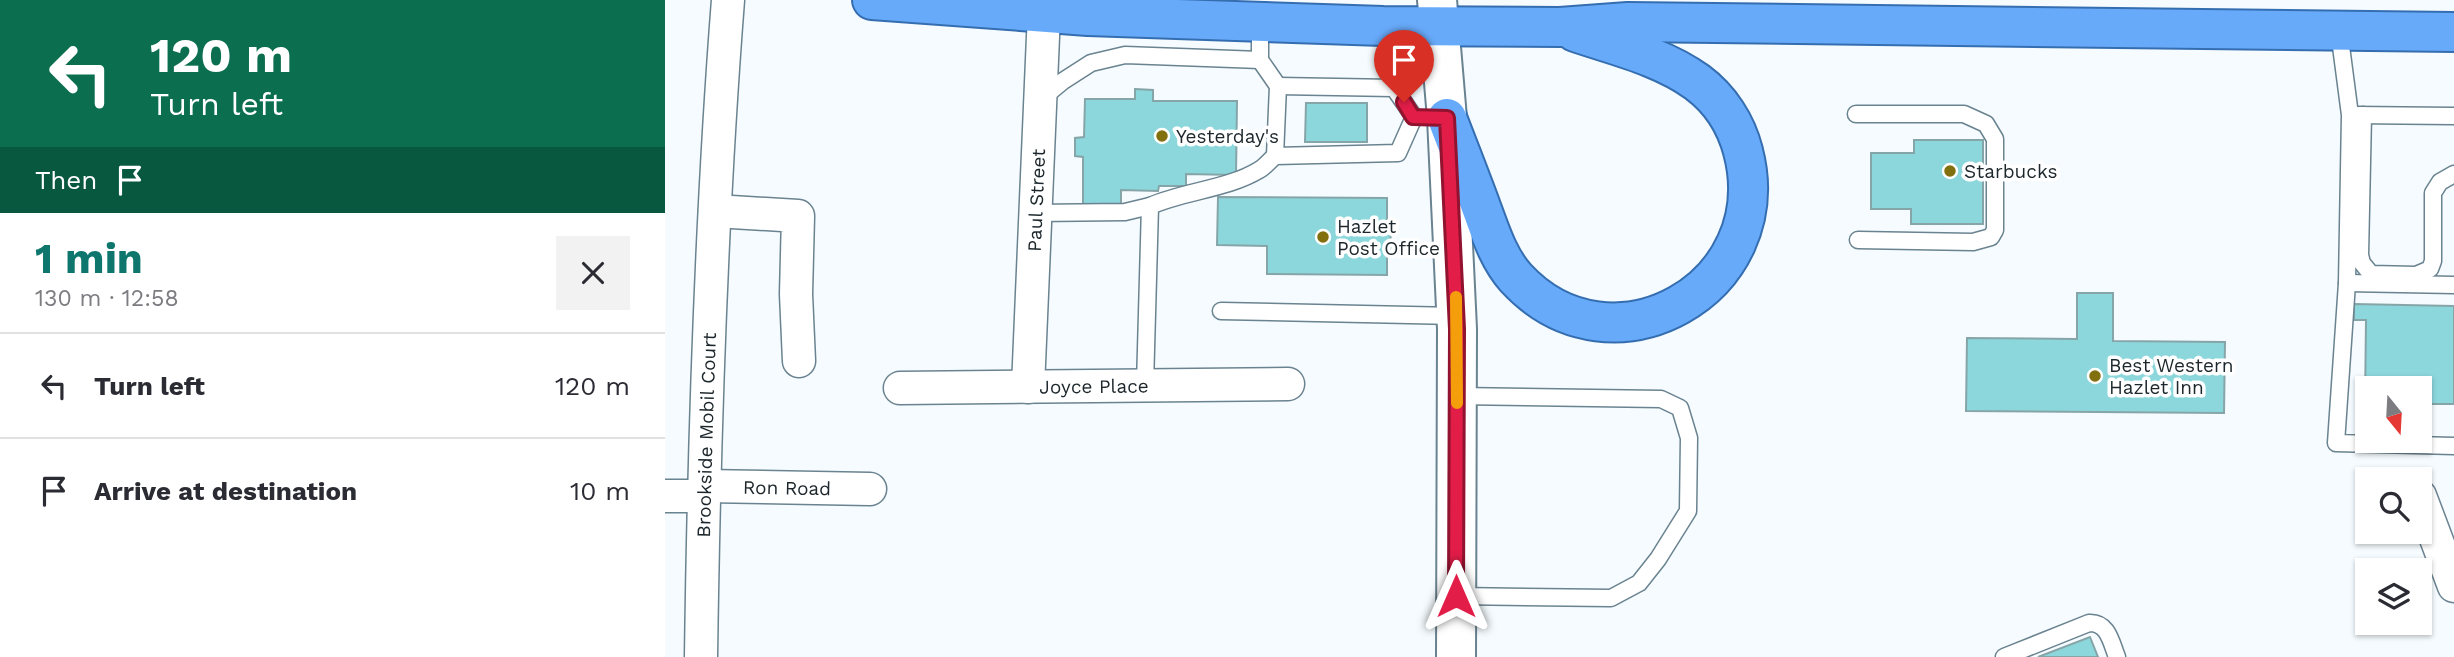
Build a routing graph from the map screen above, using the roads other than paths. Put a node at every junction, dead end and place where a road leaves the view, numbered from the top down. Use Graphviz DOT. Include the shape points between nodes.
graph roads {
  1 [pos="728,0"];
  2 [pos="872,0"];
  3 [pos="1044,13"];
  4 [pos="1438,13"];
  5 [pos="1260,20"];
  6 [pos="1560,27"];
  7 [pos="2339,31"];
  8 [pos="2454,32"];
  9 [pos="1127,36"];
  10 [pos="1260,60"];
  11 [pos="1278,86"];
  12 [pos="1040,100"];
  13 [pos="1856,114"];
  14 [pos="2356,115"];
  15 [pos="2454,116"];
  16 [pos="1430,117"];
  17 [pos="1275,156"];
  18 [pos="2454,174"];
  19 [pos="1150,206"];
  20 [pos="715,211"];
  21 [pos="1035,213"];
  22 [pos="1858,240"];
  23 [pos="2347,284"];
  24 [pos="2454,285"];
  25 [pos="1221,311"];
  26 [pos="1457,316"];
  27 [pos="799,361"];
  28 [pos="1288,384"];
  29 [pos="1145,385"];
  30 [pos="1028,387"];
  31 [pos="900,388"];
  32 [pos="1457,396"];
  33 [pos="2454,446"];
  34 [pos="870,489"];
  35 [pos="704,491"];
  36 [pos="665,496"];
  37 [pos="2432,528"];
  38 [pos="2454,586"];
  39 [pos="1456,596"];
  40 [pos="701,657"];
  41 [pos="1456,657"];
  42 [pos="2004,657"];
  43 [pos="2117,657"];
  1 -- 20 [label="street, Brookside Mobil Court"];
  2 -- 3 [label="highway"];
  3 -- 9 [label="highway"];
  3 -- 12 [label="street, Paul Street"];
  4 -- 5 [label="highway"];
  4 -- 6 [label="highway"];
  4 -- 16 [label="street"];
  5 -- 9 [label="highway"];
  5 -- 10 [label="lane"];
  6 -- 7 [label="highway" via="1628,22"];
  6 -- 16 [label="highway" via="1668,65 1697,82 1733,124 1741,141 1749,191 1739,239 1709,285 1682,305 1628,322 1601,322 1561,312 1537,298 1499,254"];
  7 -- 8 [label="highway"];
  7 -- 14 [label="lane"];
  9 -- 10 [label="lane"];
  9 -- 12 [label="lane"];
  10 -- 11 [label="lane"];
  11 -- 16 [label="lane" via="1394,88"];
  11 -- 17 [label="lane"];
  12 -- 21 [label="street, Paul Street"];
  13 -- 22 [label="lane" via="1964,114 1986,124 1995,146 1995,230 1990,237 1973,242"];
  14 -- 15 [label="lane"];
  14 -- 18 [label="lane" via="2360,255 2371,274 2416,275 2430,269 2433,193"];
  14 -- 23 [label="lane"];
  16 -- 17 [label="lane" via="1398,153"];
  16 -- 26 [label="street"];
  17 -- 19 [label="lane" via="1261,170"];
  19 -- 21 [label="lane" via="1125,212"];
  19 -- 29 [label="lane"];
  20 -- 27 [label="street" via="798,216"];
  20 -- 35 [label="street, Brookside Mobil Court"];
  21 -- 30 [label="street, Paul Street"];
  23 -- 24 [label="lane"];
  23 -- 33 [label="lane" via="2336,443"];
  25 -- 26 [label="lane"];
  26 -- 32 [label="street"];
  28 -- 29 [label="street, Joyce Place"];
  29 -- 30 [label="street, Joyce Place"];
  30 -- 31 [label="street, Joyce Place"];
  32 -- 39 [label="street"];
  32 -- 39 [label="lane" via="1661,399 1680,408 1689,438 1689,481 1688,511 1658,559 1639,583 1611,598"];
  34 -- 35 [label="street, Ron Road"];
  35 -- 36 [label="street, Ron Road"];
  35 -- 40 [label="street, Brookside Mobil Court"];
  37 -- 38 [label="street"];
  39 -- 41 [label="street"];
  42 -- 43 [label="lane" via="2095,622 2106,629"];
}
